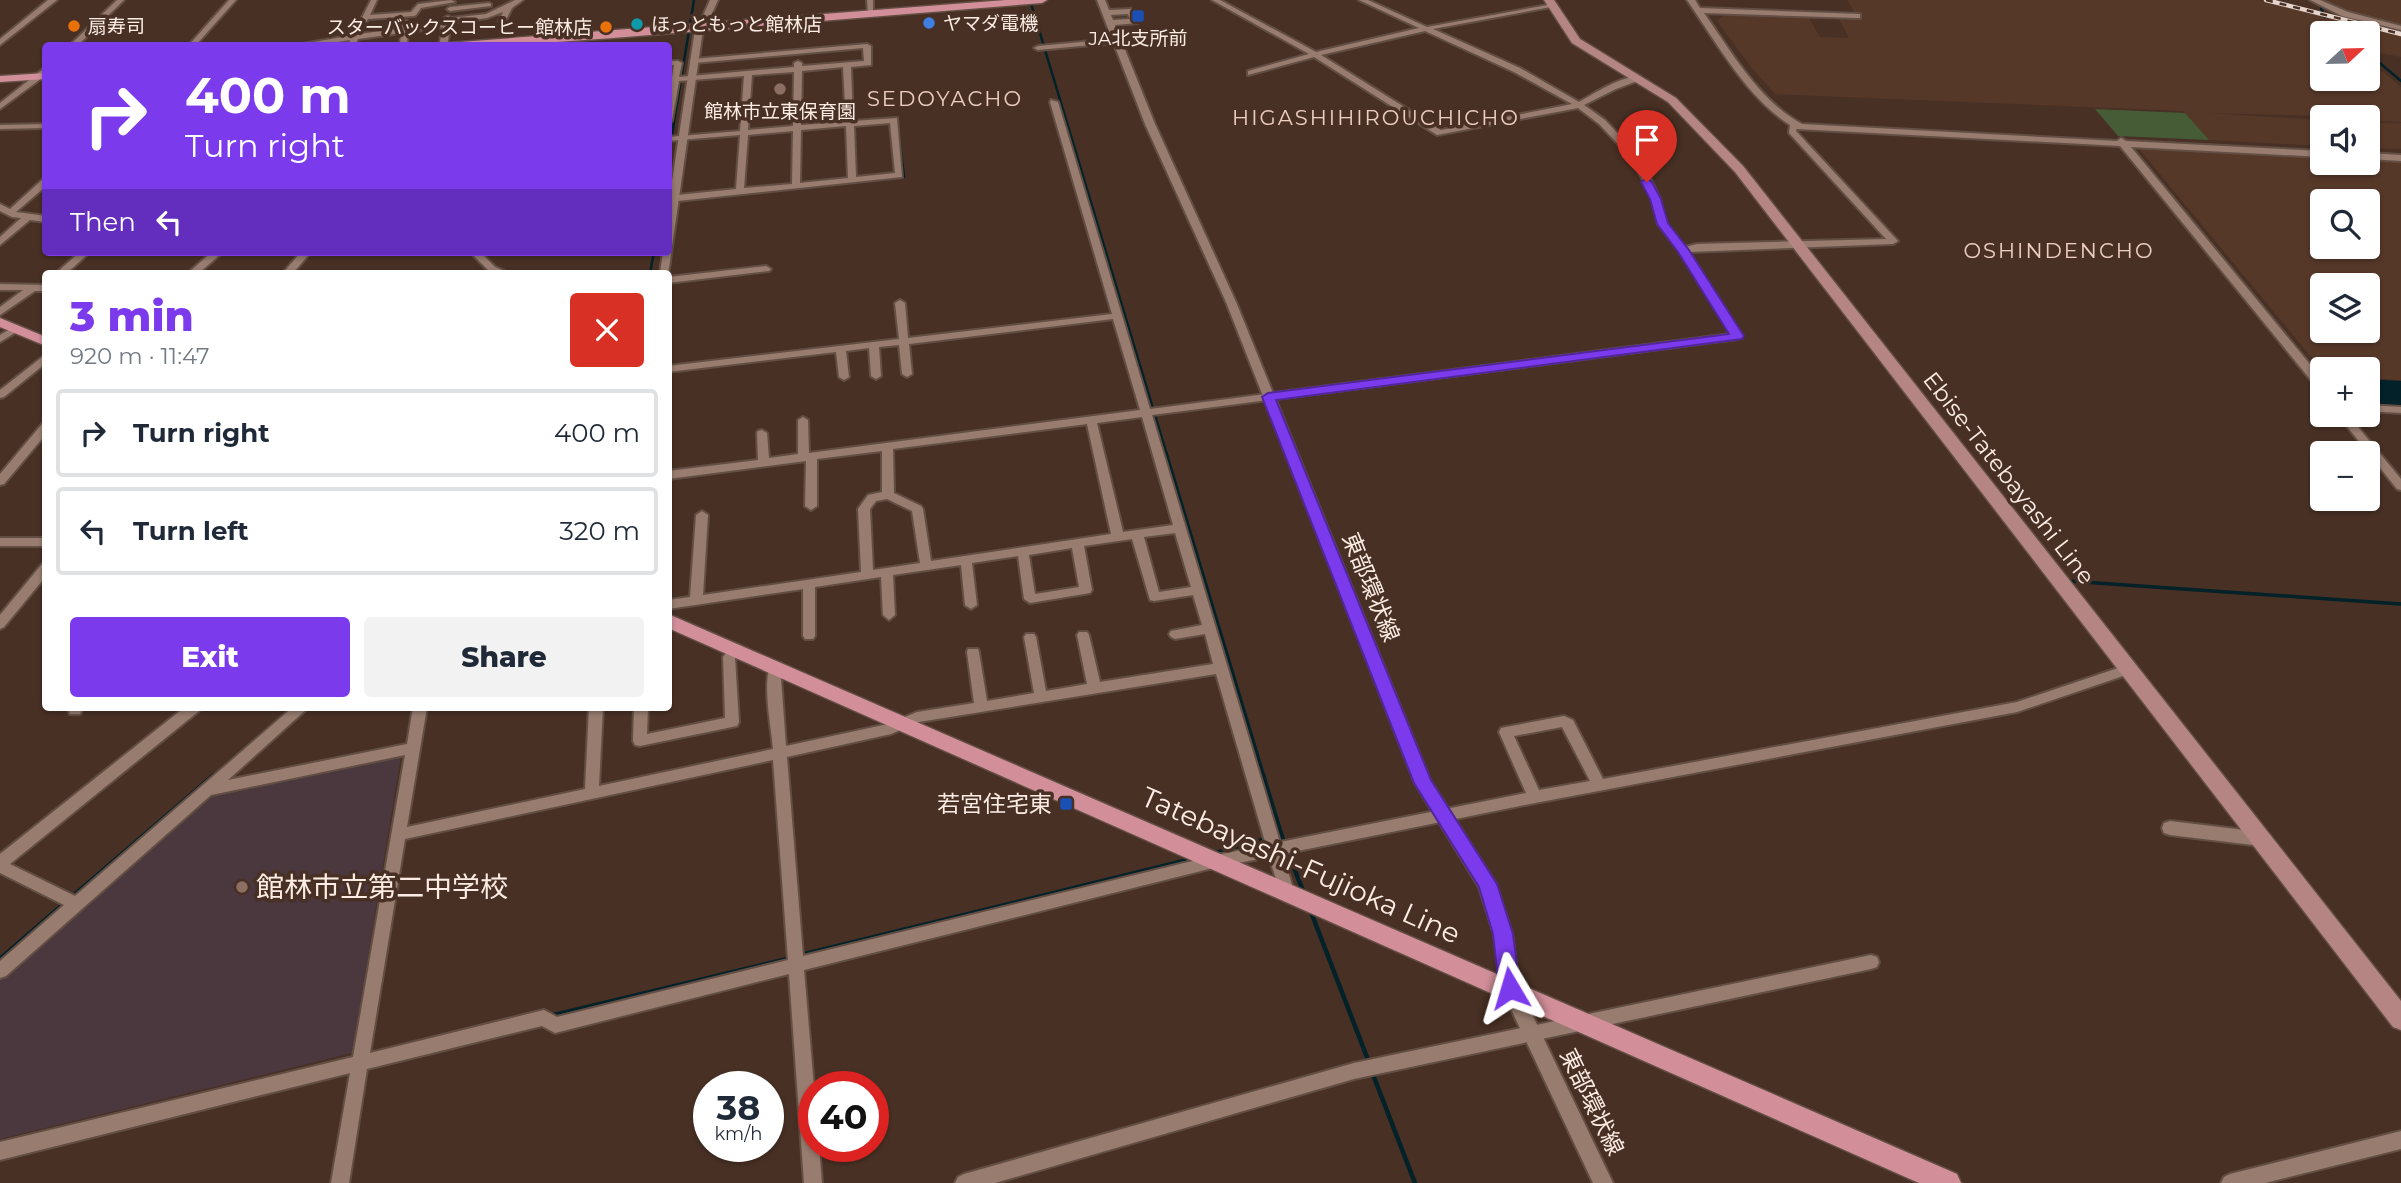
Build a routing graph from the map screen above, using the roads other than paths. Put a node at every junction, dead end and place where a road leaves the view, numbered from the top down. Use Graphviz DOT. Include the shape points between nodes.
graph roads {
  1 [pos="52,0"];
  2 [pos="121,0"];
  3 [pos="233,0"];
  4 [pos="374,0"];
  5 [pos="520,0"];
  6 [pos="714,0"];
  7 [pos="870,0"];
  8 [pos="1042,0"];
  9 [pos="1101,0"];
  10 [pos="1215,0"];
  11 [pos="1362,0"];
  12 [pos="1691,0"];
  13 [pos="2314,0"];
  14 [pos="1550,2"];
  15 [pos="451,4"];
  16 [pos="489,5"];
  17 [pos="509,7"];
  18 [pos="1701,7"];
  19 [pos="872,14"];
  20 [pos="406,15"];
  21 [pos="1857,16"];
  22 [pos="365,17"];
  23 [pos="503,21"];
  24 [pos="447,22"];
  25 [pos="702,28"];
  26 [pos="2401,28"];
  27 [pos="404,29"];
  28 [pos="1425,29"];
  29 [pos="356,35"];
  30 [pos="1173,40"];
  31 [pos="76,42"];
  32 [pos="195,42"];
  33 [pos="317,42"];
  34 [pos="353,42"];
  35 [pos="404,42"];
  36 [pos="445,42"];
  37 [pos="502,42"];
  38 [pos="1118,42"];
  39 [pos="0,43"];
  40 [pos="1038,48"];
  41 [pos="798,52"];
  42 [pos="1316,56"];
  43 [pos="694,61"];
  44 [pos="672,63"];
  45 [pos="847,64"];
  46 [pos="798,69"];
  47 [pos="748,73"];
  48 [pos="1251,73"];
  49 [pos="42,75"];
  50 [pos="42,76"];
  51 [pos="692,78"];
  52 [pos="1637,78"];
  53 [pos="0,79"];
  54 [pos="672,80"];
  55 [pos="1054,102"];
  56 [pos="1579,105"];
  57 [pos="0,107"];
  58 [pos="849,123"];
  59 [pos="42,125"];
  60 [pos="1794,125"];
  61 [pos="0,127"];
  62 [pos="797,127"];
  63 [pos="744,132"];
  64 [pos="684,138"];
  65 [pos="672,139"];
  66 [pos="2122,142"];
  67 [pos="2310,151"];
  68 [pos="2380,154"];
  69 [pos="2401,155"];
  70 [pos="852,180"];
  71 [pos="42,185"];
  72 [pos="796,185"];
  73 [pos="740,191"];
  74 [pos="672,198"];
  75 [pos="0,207"];
  76 [pos="10,213"];
  77 [pos="27,218"];
  78 [pos="42,219"];
  79 [pos="0,242"];
  80 [pos="1797,242"];
  81 [pos="1683,250"];
  82 [pos="80,256"];
  83 [pos="213,256"];
  84 [pos="303,256"];
  85 [pos="479,256"];
  86 [pos="766,269"];
  87 [pos="64,270"];
  88 [pos="196,270"];
  89 [pos="291,270"];
  90 [pos="495,270"];
  91 [pos="672,280"];
  92 [pos="42,287"];
  93 [pos="0,288"];
  94 [pos="32,288"];
  95 [pos="900,303"];
  96 [pos="0,312"];
  97 [pos="1118,316"];
  98 [pos="0,322"];
  99 [pos="15,329"];
  100 [pos="0,339"];
  101 [pos="42,340"];
  102 [pos="903,341"];
  103 [pos="874,344"];
  104 [pos="841,348"];
  105 [pos="42,360"];
  106 [pos="672,369"];
  107 [pos="2310,371"];
  108 [pos="907,374"];
  109 [pos="876,376"];
  110 [pos="844,377"];
  111 [pos="0,384"];
  112 [pos="12,385"];
  113 [pos="0,395"];
  114 [pos="1268,397"];
  115 [pos="2380,409"];
  116 [pos="2401,410"];
  117 [pos="1146,413"];
  118 [pos="803,420"];
  119 [pos="1091,420"];
  120 [pos="2353,427"];
  121 [pos="42,431"];
  122 [pos="762,433"];
  123 [pos="887,447"];
  124 [pos="808,457"];
  125 [pos="764,463"];
  126 [pos="672,474"];
  127 [pos="0,481"];
  128 [pos="2401,486"];
  129 [pos="888,495"];
  130 [pos="811,506"];
  131 [pos="702,515"];
  132 [pos="1179,528"];
  133 [pos="1137,534"];
  134 [pos="1118,537"];
  135 [pos="0,542"];
  136 [pos="42,542"];
  137 [pos="1077,543"];
  138 [pos="1023,551"];
  139 [pos="966,560"];
  140 [pos="926,566"];
  141 [pos="42,572"];
  142 [pos="887,572"];
  143 [pos="867,575"];
  144 [pos="809,584"];
  145 [pos="1198,590"];
  146 [pos="696,601"];
  147 [pos="672,604"];
  148 [pos="971,605"];
  149 [pos="889,615"];
  150 [pos="672,622"];
  151 [pos="0,624"];
  152 [pos="1208,629"];
  153 [pos="1174,634"];
  154 [pos="1083,635"];
  155 [pos="809,636"];
  156 [pos="1030,637"];
  157 [pos="736,649"];
  158 [pos="974,652"];
  159 [pos="776,666"];
  160 [pos="1220,668"];
  161 [pos="2130,669"];
  162 [pos="1094,687"];
  163 [pos="1041,697"];
  164 [pos="981,707"];
  165 [pos="189,711"];
  166 [pos="297,711"];
  167 [pos="419,711"];
  168 [pos="596,711"];
  169 [pos="641,711"];
  170 [pos="905,723"];
  171 [pos="412,748"];
  172 [pos="779,754"];
  173 [pos="1600,786"];
  174 [pos="207,790"];
  175 [pos="592,794"];
  176 [pos="1535,797"];
  177 [pos="1443,815"];
  178 [pos="2170,828"];
  179 [pos="1268,829"];
  180 [pos="397,835"];
  181 [pos="2261,839"];
  182 [pos="1274,847"];
  183 [pos="1217,861"];
  184 [pos="0,865"];
  185 [pos="1287,892"];
  186 [pos="77,904"];
  187 [pos="1871,962"];
  188 [pos="796,965"];
  189 [pos="0,971"];
  190 [pos="1510,988"];
  191 [pos="2401,1019"];
  192 [pos="1583,1021"];
  193 [pos="1531,1032"];
  194 [pos="360,1063"];
  195 [pos="2401,1140"];
  196 [pos="0,1151"];
  197 [pos="340,1183"];
  198 [pos="813,1183"];
  199 [pos="964,1183"];
  200 [pos="1603,1183"];
  201 [pos="1948,1183"];
  202 [pos="2230,1183"];
  1 -- 39 [label="street"];
  2 -- 31 [label="street"];
  3 -- 32 [label="street"];
  4 -- 22 [label="street"];
  5 -- 17 [label="street"];
  6 -- 25 [label="street"];
  7 -- 19 [label="street"];
  8 -- 19 [label="main road"];
  9 -- 38 [label="street, 東部環状線"];
  10 -- 42 [label="street"];
  11 -- 28 [label="street"];
  12 -- 18 [label="street"];
  13 -- 26 [label="street" via="2345,14"];
  14 -- 28 [label="street"];
  14 -- 52 [label="main road, Ebise-Tatebayashi Line" via="1576,41"];
  15 -- 16 [label="street"];
  15 -- 20 [label="street" via="418,6 414,14"];
  15 -- 24 [label="street"];
  17 -- 23 [label="street"];
  17 -- 24 [label="street" via="488,16"];
  18 -- 21 [label="street"];
  18 -- 60 [label="street" via="1738,66"];
  18 -- 66 [label="street" via="1766,91 1800,122"];
  19 -- 25 [label="main road"];
  20 -- 22 [label="street"];
  20 -- 27 [label="street"];
  22 -- 29 [label="street"];
  24 -- 27 [label="street"];
  24 -- 36 [label="street"];
  25 -- 37 [label="main road"];
  25 -- 43 [label="street"];
  27 -- 29 [label="street"];
  27 -- 35 [label="street"];
  28 -- 42 [label="street"];
  28 -- 56 [label="street" via="1517,70"];
  29 -- 33 [label="street"];
  29 -- 34 [label="street"];
  30 -- 38 [label="street" via="1157,37"];
  38 -- 40 [label="street"];
  38 -- 114 [label="street, 東部環状線"];
  41 -- 43 [label="street"];
  41 -- 45 [label="street" via="867,46 868,63"];
  41 -- 46 [label="street"];
  42 -- 48 [label="street"];
  42 -- 56 [label="street" via="1440,133"];
  43 -- 51 [label="street"];
  44 -- 54 [label="street" via="678,62"];
  45 -- 46 [label="street"];
  45 -- 58 [label="street"];
  46 -- 47 [label="street"];
  46 -- 62 [label="street"];
  47 -- 51 [label="street"];
  47 -- 63 [label="street"];
  49 -- 53 [label="main road"];
  50 -- 57 [label="street"];
  51 -- 54 [label="street"];
  51 -- 64 [label="street"];
  52 -- 56 [label="street"];
  52 -- 80 [label="main road, Ebise-Tatebayashi Line" via="1683,109"];
  55 -- 97 [label="street"];
  56 -- 81 [label="street" via="1637,159 1662,224"];
  58 -- 62 [label="street"];
  58 -- 70 [label="street"];
  58 -- 70 [label="street" via="894,120 899,175"];
  59 -- 61 [label="street"];
  60 -- 66 [label="street"];
  60 -- 80 [label="street" via="1792,131 1893,241"];
  62 -- 63 [label="street"];
  62 -- 72 [label="street"];
  63 -- 64 [label="street"];
  63 -- 73 [label="street"];
  64 -- 65 [label="street"];
  64 -- 74 [label="street"];
  66 -- 67 [label="street"];
  66 -- 107 [label="street"];
  68 -- 69 [label="street"];
  70 -- 72 [label="street"];
  71 -- 76 [label="street"];
  72 -- 73 [label="street"];
  73 -- 74 [label="street"];
  75 -- 76 [label="street"];
  76 -- 77 [label="street"];
  77 -- 78 [label="street"];
  77 -- 79 [label="street"];
  80 -- 81 [label="street"];
  80 -- 161 [label="main road, Ebise-Tatebayashi Line"];
  81 -- 114 [label="street" via="1737,336"];
  82 -- 87 [label="street"];
  83 -- 88 [label="street"];
  84 -- 89 [label="street"];
  85 -- 90 [label="street"];
  86 -- 91 [label="street"];
  92 -- 94 [label="street"];
  93 -- 94 [label="street"];
  94 -- 96 [label="street"];
  95 -- 102 [label="street"];
  97 -- 102 [label="street"];
  97 -- 117 [label="street"];
  98 -- 99 [label="main road"];
  99 -- 100 [label="street"];
  99 -- 101 [label="main road"];
  102 -- 103 [label="street"];
  102 -- 108 [label="street"];
  103 -- 104 [label="street"];
  103 -- 109 [label="street"];
  104 -- 106 [label="street"];
  104 -- 110 [label="street"];
  105 -- 112 [label="street"];
  111 -- 112 [label="street"];
  112 -- 113 [label="street"];
  114 -- 117 [label="street"];
  114 -- 177 [label="street, 東部環状線" via="1397,723 1423,783"];
  115 -- 116 [label="street"];
  117 -- 119 [label="street"];
  117 -- 132 [label="street"];
  118 -- 124 [label="street"];
  119 -- 123 [label="street"];
  119 -- 134 [label="street"];
  120 -- 128 [label="street"];
  121 -- 127 [label="street"];
  122 -- 125 [label="street"];
  123 -- 124 [label="street"];
  123 -- 129 [label="street"];
  124 -- 125 [label="street"];
  124 -- 130 [label="street"];
  125 -- 126 [label="street"];
  129 -- 140 [label="street" via="917,509"];
  129 -- 143 [label="street" via="872,498 864,509"];
  131 -- 146 [label="street"];
  132 -- 133 [label="street"];
  132 -- 145 [label="street"];
  133 -- 134 [label="street"];
  133 -- 145 [label="street" via="1154,597"];
  134 -- 137 [label="street"];
  135 -- 136 [label="street"];
  137 -- 138 [label="street"];
  137 -- 138 [label="street" via="1086,590 1031,599"];
  138 -- 139 [label="street"];
  139 -- 140 [label="street"];
  139 -- 148 [label="street"];
  140 -- 142 [label="street"];
  141 -- 151 [label="street"];
  142 -- 143 [label="street"];
  142 -- 149 [label="street"];
  143 -- 144 [label="street"];
  144 -- 146 [label="street"];
  144 -- 155 [label="street"];
  145 -- 152 [label="street"];
  146 -- 147 [label="street"];
  150 -- 157 [label="main road, Tatebayashi-Fujioka Line"];
  152 -- 153 [label="street"];
  152 -- 160 [label="street"];
  154 -- 162 [label="street"];
  156 -- 163 [label="street"];
  157 -- 159 [label="main road, Tatebayashi-Fujioka Line"];
  157 -- 169 [label="street" via="729,657 732,722 640,741"];
  158 -- 164 [label="street"];
  159 -- 170 [label="main road, Tatebayashi-Fujioka Line"];
  159 -- 172 [label="street"];
  160 -- 162 [label="street"];
  160 -- 179 [label="street"];
  161 -- 173 [label="street" via="2017,708"];
  161 -- 181 [label="main road, Ebise-Tatebayashi Line"];
  162 -- 163 [label="street"];
  163 -- 164 [label="street"];
  164 -- 170 [label="street"];
  165 -- 184 [label="street"];
  166 -- 174 [label="street"];
  167 -- 171 [label="street"];
  168 -- 175 [label="street"];
  170 -- 172 [label="street"];
  170 -- 183 [label="main road, Tatebayashi-Fujioka Line"];
  171 -- 174 [label="street"];
  171 -- 180 [label="street"];
  172 -- 175 [label="street"];
  172 -- 188 [label="street"];
  173 -- 176 [label="street"];
  173 -- 176 [label="street" via="1564,721 1506,732"];
  174 -- 186 [label="street"];
  175 -- 180 [label="street"];
  176 -- 177 [label="street"];
  177 -- 182 [label="street"];
  177 -- 190 [label="street, 東部環状線" via="1488,884 1503,934"];
  178 -- 181 [label="street"];
  179 -- 182 [label="street"];
  180 -- 194 [label="street"];
  181 -- 191 [label="main road, Ebise-Tatebayashi Line"];
  182 -- 183 [label="street"];
  182 -- 185 [label="street"];
  183 -- 185 [label="main road, Tatebayashi-Fujioka Line"];
  183 -- 188 [label="street"];
  184 -- 186 [label="street"];
  185 -- 190 [label="main road, Tatebayashi-Fujioka Line"];
  186 -- 189 [label="street"];
  187 -- 192 [label="street"];
  188 -- 194 [label="street" via="555,1025 544,1018"];
  188 -- 198 [label="street"];
  190 -- 192 [label="main road, Tatebayashi-Fujioka Line"];
  190 -- 193 [label="street, 東部環状線"];
  192 -- 193 [label="street"];
  192 -- 201 [label="main road, Tatebayashi-Fujioka Line"];
  193 -- 199 [label="street" via="1360,1070"];
  193 -- 200 [label="street, 東部環状線"];
  194 -- 196 [label="street"];
  194 -- 197 [label="street"];
  195 -- 202 [label="street"];
}
